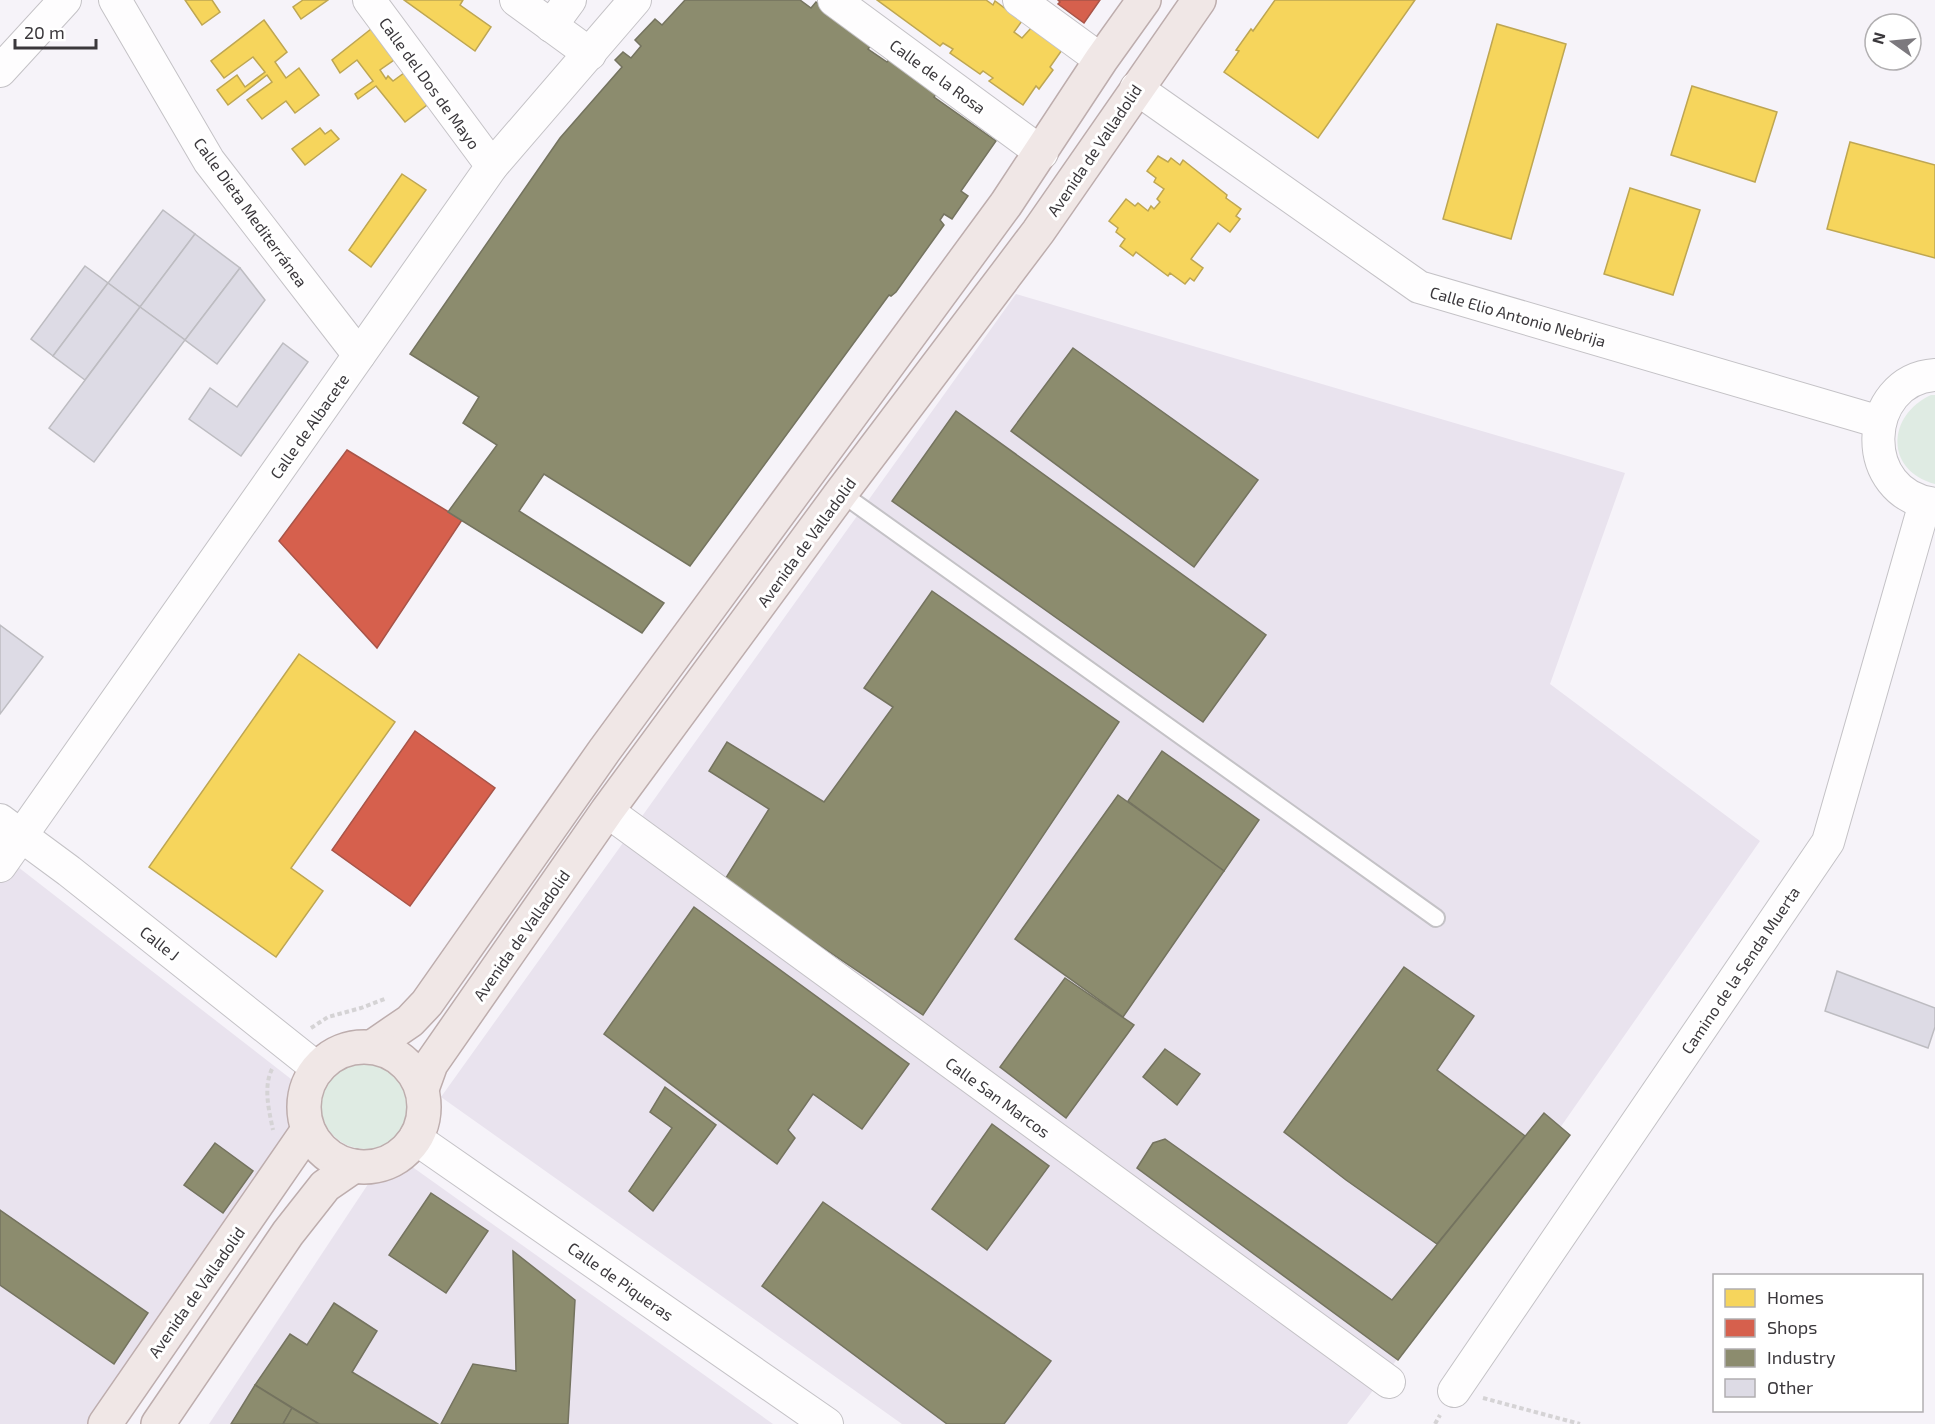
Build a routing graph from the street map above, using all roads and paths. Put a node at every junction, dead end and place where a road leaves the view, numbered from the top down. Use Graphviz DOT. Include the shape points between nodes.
graph roads {
  1 [pos="65,0"];
  2 [pos="115,0"];
  3 [pos="369,0"];
  4 [pos="516,0"];
  5 [pos="570,0"];
  6 [pos="635,0"];
  7 [pos="834,0"];
  8 [pos="1019,0"];
  9 [pos="1144,0"];
  10 [pos="1199,0"];
  11 [pos="551,26"];
  12 [pos="590,54"];
  13 [pos="1101,60"];
  14 [pos="0,71"];
  15 [pos="1136,88"];
  16 [pos="1042,153"];
  17 [pos="492,166"];
  18 [pos="359,355"];
  19 [pos="1935,375"];
  20 [pos="1880,422"];
  21 [pos="841,493"];
  22 [pos="1930,503"];
  23 [pos="607,811"];
  24 [pos="10,828"];
  25 [pos="0,866"];
  26 [pos="1436,918"];
  27 [pos="372,1047"];
  28 [pos="318,1069"];
  29 [pos="422,1089"];
  30 [pos="308,1130"];
  31 [pos="415,1138"];
  32 [pos="354,1166"];
  33 [pos="1389,1382"];
  34 [pos="1454,1391"];
  35 [pos="105,1424"];
  36 [pos="158,1424"];
  37 [pos="827,1424"];
  1 -- 14 [label="street"];
  2 -- 18 [label="street, Calle Dieta Mediterránea" via="209,161"];
  3 -- 17 [label="street, Calle del Dos de Mayo"];
  4 -- 11 [label="street"];
  5 -- 11 [label="street"];
  6 -- 12 [label="street, Calle de Albacete"];
  7 -- 16 [label="street, Calle de la Rosa"];
  8 -- 13 [label="street"];
  9 -- 13 [label="main road"];
  10 -- 15 [label="main road, Avenida de Valladolid"];
  11 -- 12 [label="street"];
  12 -- 17 [label="street, Calle de Albacete"];
  13 -- 16 [label="main road"];
  15 -- 20 [label="street, Calle Elio Antonio Nebrija" via="1419,287"];
  15 -- 21 [label="main road, Avenida de Valladolid" via="1038,232"];
  16 -- 27 [label="main road" via="604,751 427,1003 410,1021"];
  17 -- 18 [label="street, Calle de Albacete"];
  18 -- 24 [label="street, Calle de Albacete"];
  19 -- 20 [label="street" via="1913,381 1898,392"];
  20 -- 22 [label="street" via="1877,443 1881,463 1892,481 1906,494"];
  21 -- 23 [label="main road, Avenida de Valladolid"];
  21 -- 26 [label="lane"];
  22 -- 34 [label="street, Camino de la Senda Muerta" via="1828,842"];
  23 -- 29 [label="main road, Avenida de Valladolid" via="431,1064"];
  23 -- 33 [label="street, Calle San Marcos"];
  24 -- 25 [label="street, Calle de Albacete"];
  24 -- 28 [label="street, Calle J"];
  27 -- 28 [label="main road" via="342,1051"];
  27 -- 29 [label="main road" via="403,1061"];
  28 -- 30 [label="main road" via="305,1098"];
  29 -- 31 [label="main road, Avenida de Valladolid" via="422,1123"];
  30 -- 32 [label="main road, Avenida de Valladolid" via="319,1147 335,1160"];
  30 -- 35 [label="main road, Avenida de Valladolid"];
  31 -- 32 [label="main road, Avenida de Valladolid" via="389,1162 372,1167"];
  31 -- 37 [label="street, Calle de Piqueras"];
  32 -- 36 [label="main road, Avenida de Valladolid" via="325,1186 288,1233"];
}
